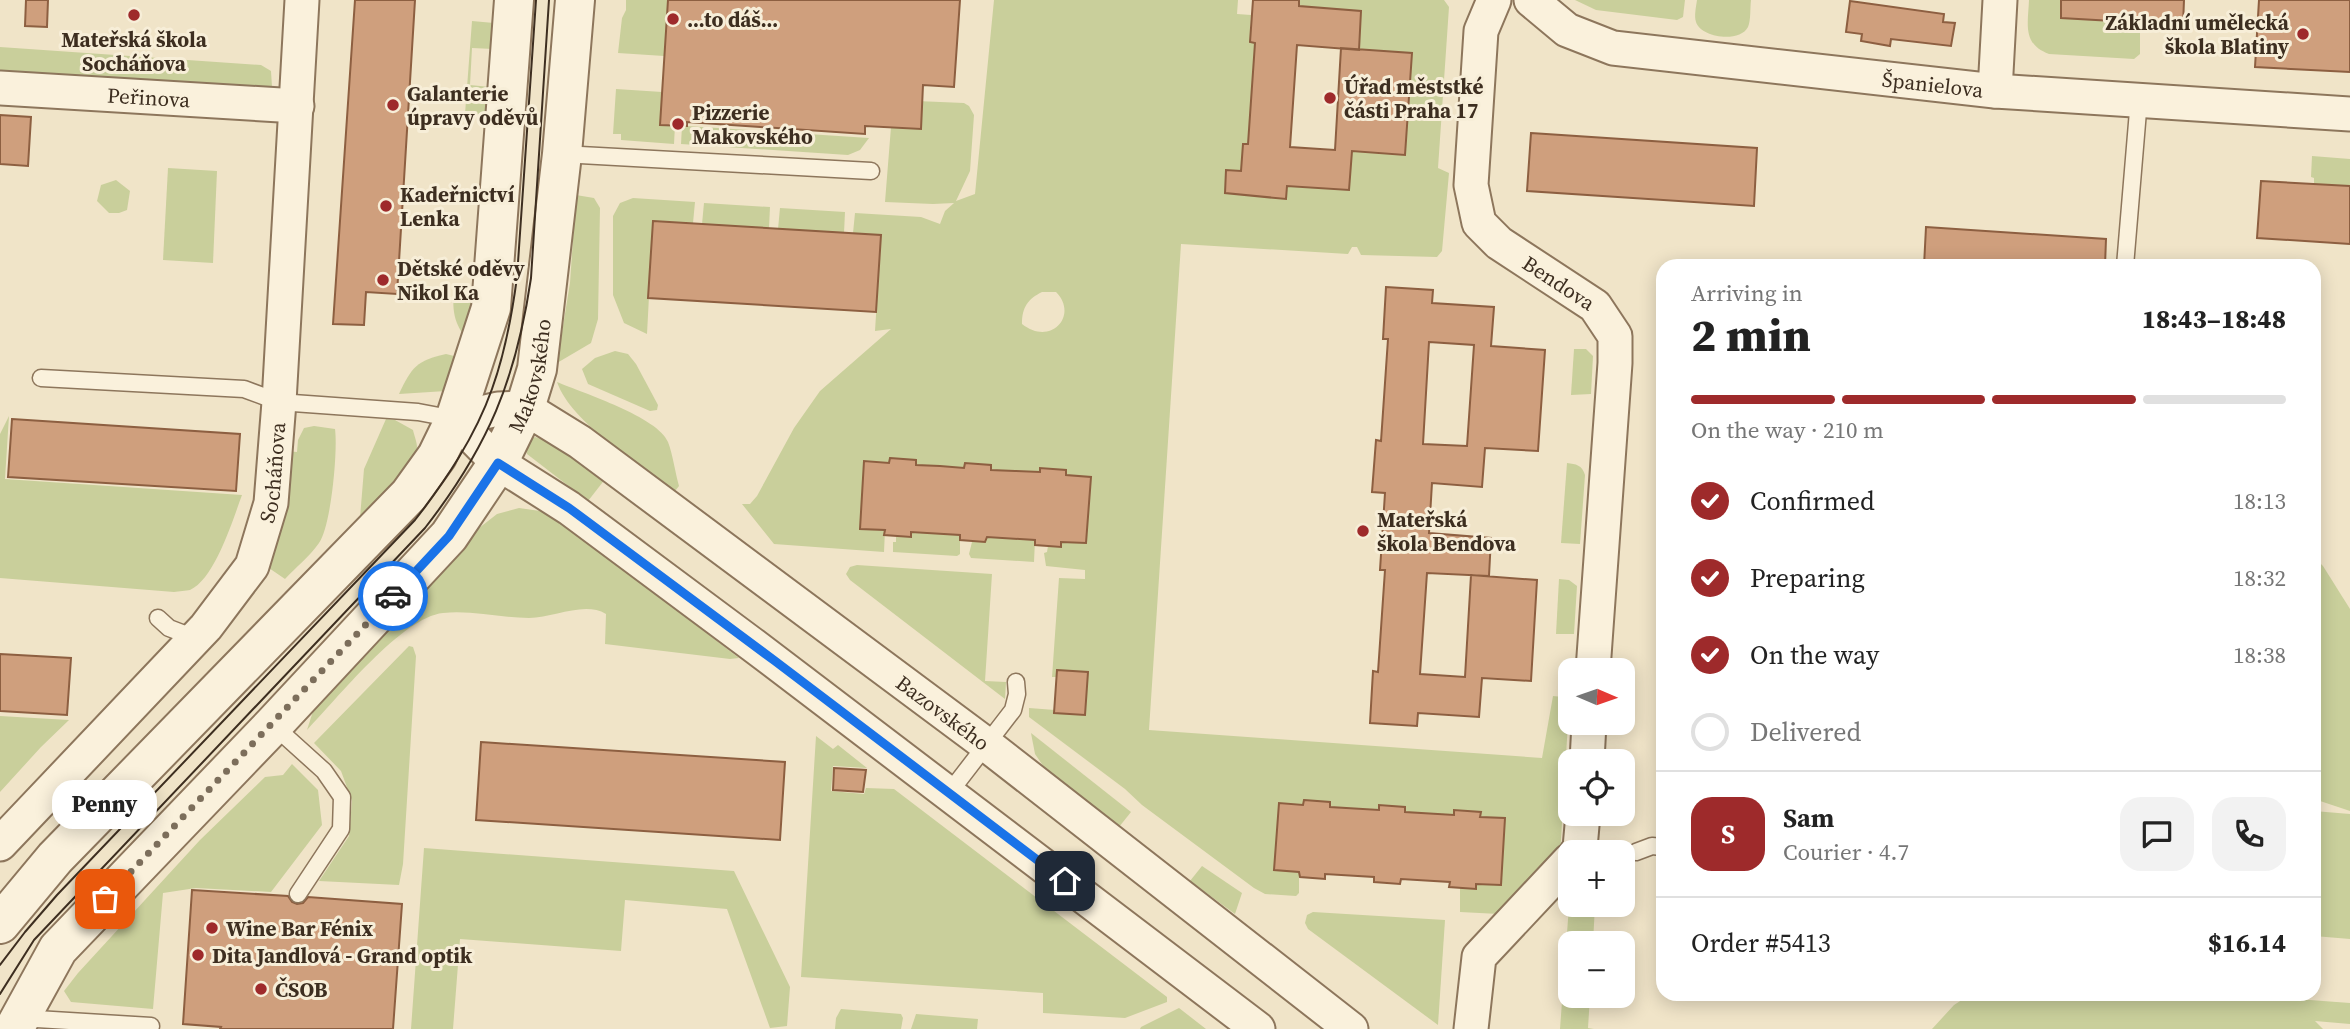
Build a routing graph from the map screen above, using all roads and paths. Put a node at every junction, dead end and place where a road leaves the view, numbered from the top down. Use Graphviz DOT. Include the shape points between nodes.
graph roads {
  1 [pos="302,0"];
  2 [pos="514,0"];
  3 [pos="575,0"];
  4 [pos="1494,0"];
  5 [pos="1531,0"];
  6 [pos="2000,0"];
  7 [pos="0,88"];
  8 [pos="1995,91"];
  9 [pos="2139,99"];
  10 [pos="297,106"];
  11 [pos="2350,114"];
  12 [pos="562,154"];
  13 [pos="871,171"];
  14 [pos="2126,259"];
  15 [pos="41,378"];
  16 [pos="279,402"];
  17 [pos="525,408"];
  18 [pos="455,419"];
  19 [pos="498,463"];
  20 [pos="158,618"];
  21 [pos="195,638"];
  22 [pos="1594,658"];
  23 [pos="1016,682"];
  24 [pos="273,725"];
  25 [pos="986,745"];
  26 [pos="949,793"];
  27 [pos="1,842"];
  28 [pos="1656,846"];
  29 [pos="1636,852"];
  30 [pos="1558,872"];
  31 [pos="298,894"];
  32 [pos="0,924"];
  33 [pos="10,1022"];
  34 [pos="150,1026"];
  35 [pos="1258,1029"];
  36 [pos="1350,1029"];
  37 [pos="1471,1029"];
  1 -- 10 [label="street, Socháňova"];
  2 -- 18 [label="street" via="491,308"];
  3 -- 12 [label="street, Makovského"];
  4 -- 22 [label="street, Bendova" via="1480,31 1471,185 1479,223 1499,243 1595,306 1615,336"];
  5 -- 8 [label="street, Španielova" via="1567,30 1612,48"];
  6 -- 8 [label="street"];
  7 -- 10 [label="street, Peřinova"];
  8 -- 9 [label="street, Španielova"];
  9 -- 11 [label="street, Španielova"];
  9 -- 14 [label="lane"];
  10 -- 16 [label="street, Socháňova"];
  12 -- 13 [label="lane"];
  12 -- 17 [label="street, Makovského" via="537,369"];
  15 -- 16 [label="lane" via="244,389"];
  16 -- 18 [label="lane"];
  16 -- 21 [label="street, Socháňova" via="271,503 252,566"];
  17 -- 18 [label="street"];
  17 -- 19 [label="street, Makovského"];
  17 -- 25 [label="street, Bazovského" via="580,442"];
  18 -- 19 [label="street"];
  18 -- 32 [label="street" via="409,495 55,858"];
  19 -- 24 [label="street, Makovského" via="449,536"];
  19 -- 26 [label="street" via="569,508"];
  20 -- 21 [label="lane" via="169,628"];
  21 -- 27 [label="street, Socháňova"];
  23 -- 25 [label="lane" via="1013,710"];
  24 -- 31 [label="lane" via="324,771 342,797 341,829"];
  24 -- 33 [label="street, Makovského" via="58,949"];
  25 -- 26 [label="lane"];
  25 -- 36 [label="street, Bazovského"];
  26 -- 35 [label="street"];
  28 -- 29 [label="lane"];
  30 -- 37 [label="street" via="1479,957"];
  33 -- 34 [label="lane"];
}
